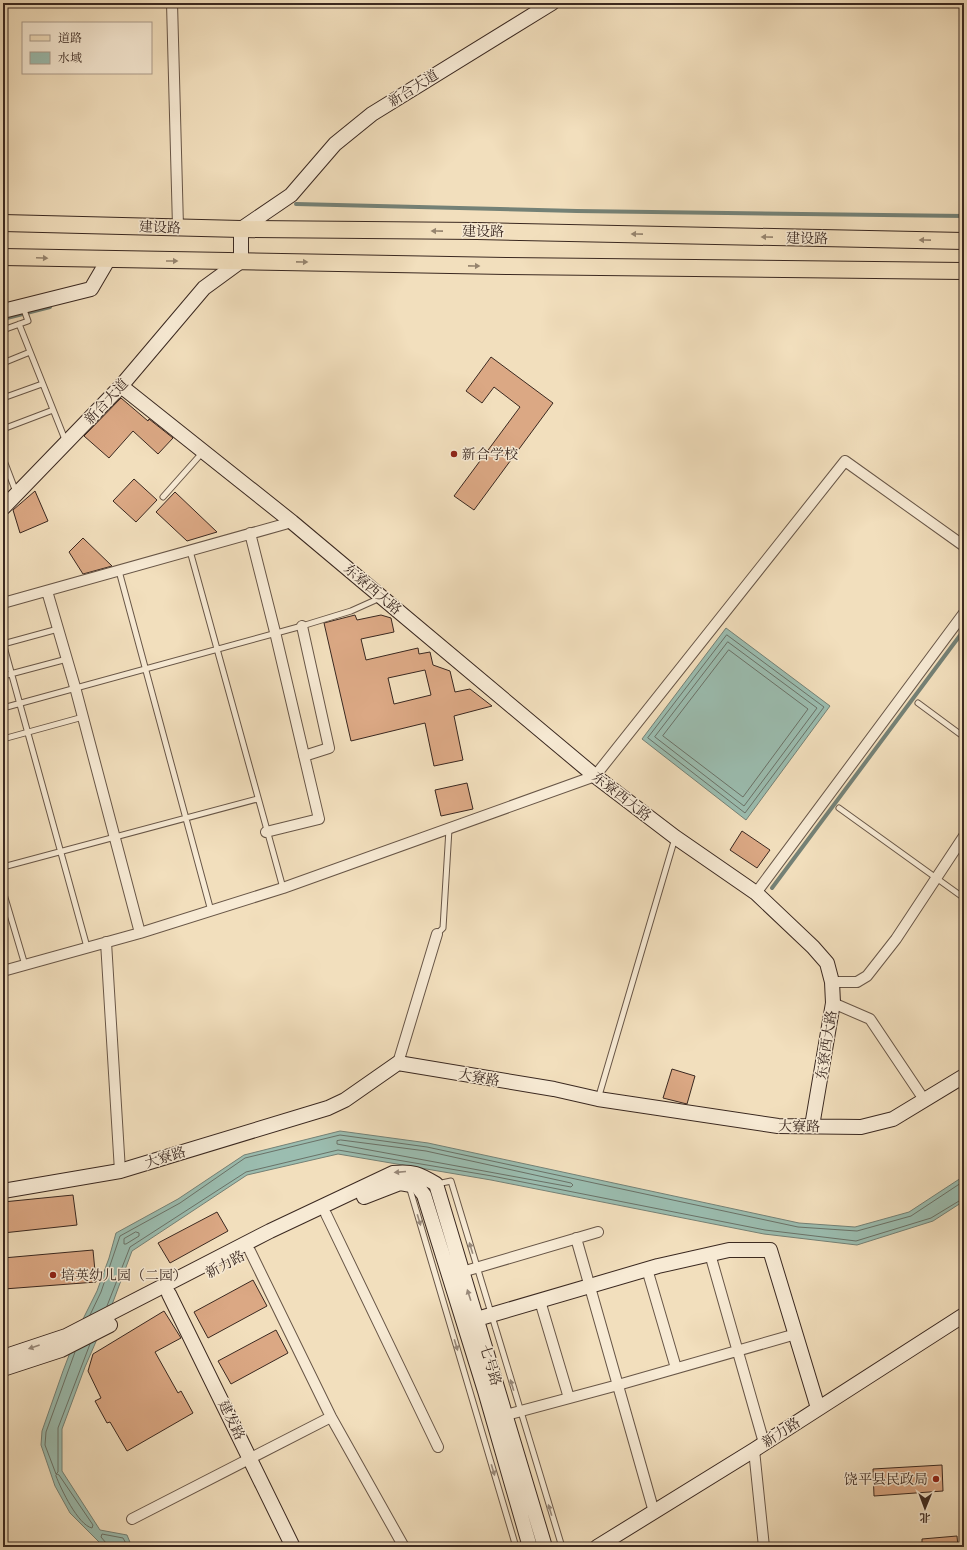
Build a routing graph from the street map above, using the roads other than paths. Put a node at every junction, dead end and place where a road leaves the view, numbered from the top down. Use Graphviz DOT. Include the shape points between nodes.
graph roads {
  1 [pos="172,3"];
  2 [pos="552,3"];
  3 [pos="3,223"];
  4 [pos="178,227"];
  5 [pos="241,229"];
  6 [pos="964,241"];
  7 [pos="3,257"];
  8 [pos="108,260"];
  9 [pos="242,261"];
  10 [pos="964,271"];
  11 [pos="3,311"];
  12 [pos="25,311"];
  13 [pos="19,324"];
  14 [pos="3,330"];
  15 [pos="30,352"];
  16 [pos="3,363"];
  17 [pos="42,384"];
  18 [pos="121,386"];
  19 [pos="3,398"];
  20 [pos="52,410"];
  21 [pos="3,429"];
  22 [pos="67,442"];
  23 [pos="203,452"];
  24 [pos="3,458"];
  25 [pos="17,494"];
  26 [pos="163,497"];
  27 [pos="3,508"];
  28 [pos="292,522"];
  29 [pos="250,533"];
  30 [pos="964,546"];
  31 [pos="190,551"];
  32 [pos="119,571"];
  33 [pos="47,591"];
  34 [pos="382,597"];
  35 [pos="3,603"];
  36 [pos="964,613"];
  37 [pos="302,626"];
  38 [pos="58,629"];
  39 [pos="276,632"];
  40 [pos="3,644"];
  41 [pos="217,648"];
  42 [pos="67,659"];
  43 [pos="145,669"];
  44 [pos="12,674"];
  45 [pos="3,676"];
  46 [pos="75,687"];
  47 [pos="20,703"];
  48 [pos="918,703"];
  49 [pos="3,708"];
  50 [pos="83,717"];
  51 [pos="28,732"];
  52 [pos="964,736"];
  53 [pos="3,738"];
  54 [pos="304,756"];
  55 [pos="595,776"];
  56 [pos="257,799"];
  57 [pos="839,808"];
  58 [pos="186,819"];
  59 [pos="449,829"];
  60 [pos="266,832"];
  61 [pos="964,836"];
  62 [pos="114,837"];
  63 [pos="675,837"];
  64 [pos="60,852"];
  65 [pos="3,867"];
  66 [pos="936,878"];
  67 [pos="282,888"];
  68 [pos="3,891"];
  69 [pos="756,893"];
  70 [pos="964,898"];
  71 [pos="211,911"];
  72 [pos="140,934"];
  73 [pos="437,934"];
  74 [pos="106,942"];
  75 [pos="87,947"];
  76 [pos="25,965"];
  77 [pos="3,971"];
  78 [pos="832,982"];
  79 [pos="833,1003"];
  80 [pos="398,1063"];
  81 [pos="964,1076"];
  82 [pos="598,1099"];
  83 [pos="925,1101"];
  84 [pos="812,1126"];
  85 [pos="120,1171"];
  86 [pos="408,1183"];
  87 [pos="436,1184"];
  88 [pos="375,1186"];
  89 [pos="3,1191"];
  90 [pos="326,1214"];
  91 [pos="598,1232"];
  92 [pos="576,1238"];
  93 [pos="250,1251"];
  94 [pos="710,1254"];
  95 [pos="477,1268"];
  96 [pos="647,1269"];
  97 [pos="462,1272"];
  98 [pos="590,1286"];
  99 [pos="169,1294"];
  100 [pos="540,1300"];
  101 [pos="491,1315"];
  102 [pos="964,1315"];
  103 [pos="115,1317"];
  104 [pos="477,1319"];
  105 [pos="796,1334"];
  106 [pos="737,1350"];
  107 [pos="3,1357"];
  108 [pos="676,1368"];
  109 [pos="3,1369"];
  110 [pos="618,1385"];
  111 [pos="569,1398"];
  112 [pos="818,1408"];
  113 [pos="520,1411"];
  114 [pos="506,1415"];
  115 [pos="331,1417"];
  116 [pos="438,1447"];
  117 [pos="759,1447"];
  118 [pos="250,1458"];
  119 [pos="654,1512"];
  120 [pos="132,1519"];
  121 [pos="293,1547"];
  122 [pos="404,1547"];
  123 [pos="516,1547"];
  124 [pos="530,1547"];
  125 [pos="545,1547"];
  126 [pos="562,1547"];
  127 [pos="597,1547"];
  128 [pos="764,1547"];
  1 -- 4 [label="street"];
  2 -- 5 [label="street, 新合大道" via="372,114 335,144 291,195"];
  3 -- 4 [label="main road, 建设路"];
  4 -- 5 [label="main road, 建设路"];
  6 -- 5 [label="main road, 建设路, one-way" via="485,231"];
  5 -- 9 [label="street"];
  7 -- 8 [label="main road, one-way"];
  8 -- 9 [label="main road, one-way"];
  8 -- 12 [label="street" via="91,289"];
  9 -- 10 [label="main road, one-way"];
  9 -- 18 [label="street, 新合大道" via="204,288"];
  11 -- 12 [label="street"];
  12 -- 13 [label="lane" via="28,321"];
  13 -- 14 [label="lane"];
  13 -- 15 [label="lane"];
  15 -- 16 [label="lane"];
  15 -- 17 [label="lane"];
  17 -- 19 [label="lane"];
  17 -- 20 [label="lane"];
  18 -- 22 [label="street, 新合大道"];
  18 -- 23 [label="street, 东寮西大路"];
  20 -- 21 [label="lane"];
  20 -- 22 [label="lane"];
  22 -- 25 [label="street, 新合大道"];
  23 -- 26 [label="lane"];
  23 -- 28 [label="street, 东寮西大路"];
  24 -- 25 [label="lane"];
  25 -- 27 [label="street, 新合大道"];
  28 -- 29 [label="street"];
  28 -- 34 [label="street, 东寮西大路"];
  29 -- 31 [label="street"];
  29 -- 39 [label="street"];
  30 -- 55 [label="street" via="845,462"];
  31 -- 32 [label="street"];
  31 -- 41 [label="lane"];
  32 -- 33 [label="street"];
  32 -- 43 [label="lane"];
  33 -- 35 [label="street"];
  33 -- 38 [label="street"];
  34 -- 37 [label="lane" via="351,611"];
  34 -- 55 [label="street, 东寮西大路"];
  36 -- 69 [label="street"];
  37 -- 39 [label="lane"];
  37 -- 54 [label="street" via="330,748"];
  38 -- 40 [label="lane"];
  38 -- 42 [label="street"];
  39 -- 41 [label="lane"];
  39 -- 54 [label="street"];
  40 -- 44 [label="lane"];
  41 -- 43 [label="lane"];
  41 -- 56 [label="lane"];
  42 -- 44 [label="lane"];
  42 -- 46 [label="street"];
  43 -- 46 [label="lane"];
  43 -- 58 [label="lane"];
  44 -- 45 [label="lane"];
  44 -- 47 [label="lane"];
  46 -- 47 [label="lane"];
  46 -- 50 [label="street"];
  47 -- 49 [label="lane"];
  47 -- 51 [label="lane"];
  48 -- 52 [label="lane"];
  50 -- 51 [label="lane"];
  50 -- 62 [label="street"];
  51 -- 53 [label="lane"];
  51 -- 64 [label="lane"];
  54 -- 60 [label="street" via="319,819"];
  55 -- 59 [label="street"];
  55 -- 63 [label="street, 东寮西大路"];
  56 -- 58 [label="lane"];
  56 -- 60 [label="lane"];
  57 -- 66 [label="lane"];
  58 -- 62 [label="lane"];
  58 -- 71 [label="lane"];
  59 -- 67 [label="street"];
  59 -- 73 [label="lane" via="443,928"];
  60 -- 67 [label="lane"];
  61 -- 66 [label="street"];
  62 -- 64 [label="lane"];
  62 -- 72 [label="street"];
  63 -- 69 [label="street, 东寮西大路"];
  63 -- 82 [label="lane"];
  64 -- 65 [label="lane"];
  64 -- 75 [label="lane"];
  66 -- 70 [label="lane"];
  66 -- 78 [label="street" via="896,939 867,976 857,982"];
  67 -- 71 [label="street"];
  68 -- 76 [label="lane"];
  69 -- 78 [label="street, 东寮西大路" via="813,946 827,963"];
  71 -- 72 [label="street"];
  72 -- 74 [label="street"];
  73 -- 80 [label="street"];
  74 -- 75 [label="street"];
  74 -- 85 [label="street"];
  75 -- 76 [label="street"];
  76 -- 77 [label="street"];
  78 -- 79 [label="street, 东寮西大路"];
  79 -- 83 [label="street" via="870,1019"];
  79 -- 84 [label="street, 东寮西大路"];
  80 -- 82 [label="street, 大寮路" via="554,1089"];
  80 -- 85 [label="street, 大寮路" via="345,1100 328,1108"];
  81 -- 83 [label="street, 大寮路"];
  82 -- 84 [label="street, 大寮路" via="778,1126"];
  83 -- 84 [label="street, 大寮路" via="893,1119 861,1127"];
  85 -- 89 [label="street, 大寮路"];
  86 -- 88 [label="street, 新力路"];
  86 -- 123 [label="lane, one-way"];
  86 -- 124 [label="street, 七号路" via="417,1186 424,1195"];
  87 -- 88 [label="street, one-way" via="418,1173 408,1171 393,1173"];
  95 -- 87 [label="lane, one-way" via="451,1181"];
  87 -- 97 [label="street, 七号路"];
  88 -- 90 [label="street, 新力路"];
  88 -- 103 [label="street" via="270,1231"];
  90 -- 93 [label="street, 新力路"];
  90 -- 116 [label="street"];
  91 -- 92 [label="street"];
  92 -- 95 [label="street"];
  92 -- 98 [label="street"];
  93 -- 99 [label="street, 新力路"];
  93 -- 115 [label="street"];
  94 -- 96 [label="street"];
  94 -- 105 [label="street" via="729,1250 770,1250"];
  94 -- 106 [label="street"];
  95 -- 97 [label="street"];
  95 -- 101 [label="lane"];
  96 -- 98 [label="street"];
  96 -- 108 [label="street"];
  104 -- 97 [label="street, 七号路, one-way"];
  98 -- 100 [label="street"];
  98 -- 110 [label="street"];
  99 -- 103 [label="street, 新力路"];
  99 -- 118 [label="street, 建发路"];
  100 -- 101 [label="street"];
  100 -- 111 [label="street"];
  101 -- 104 [label="street"];
  113 -- 101 [label="lane, one-way"];
  102 -- 112 [label="street, 新力路"];
  103 -- 107 [label="street, one-way"];
  103 -- 109 [label="street, 新力路" via="61,1350"];
  104 -- 114 [label="street, 七号路"];
  105 -- 106 [label="street"];
  105 -- 112 [label="street"];
  106 -- 108 [label="street"];
  106 -- 117 [label="street"];
  108 -- 110 [label="street"];
  110 -- 111 [label="street"];
  110 -- 119 [label="street"];
  111 -- 113 [label="street"];
  112 -- 117 [label="street, 新力路"];
  113 -- 114 [label="street"];
  126 -- 113 [label="lane, one-way"];
  114 -- 125 [label="street, 七号路"];
  115 -- 118 [label="street"];
  115 -- 122 [label="street"];
  117 -- 119 [label="street, 新力路"];
  117 -- 128 [label="street"];
  118 -- 120 [label="street"];
  118 -- 121 [label="street, 建发路"];
  119 -- 127 [label="street, 新力路"];
}
